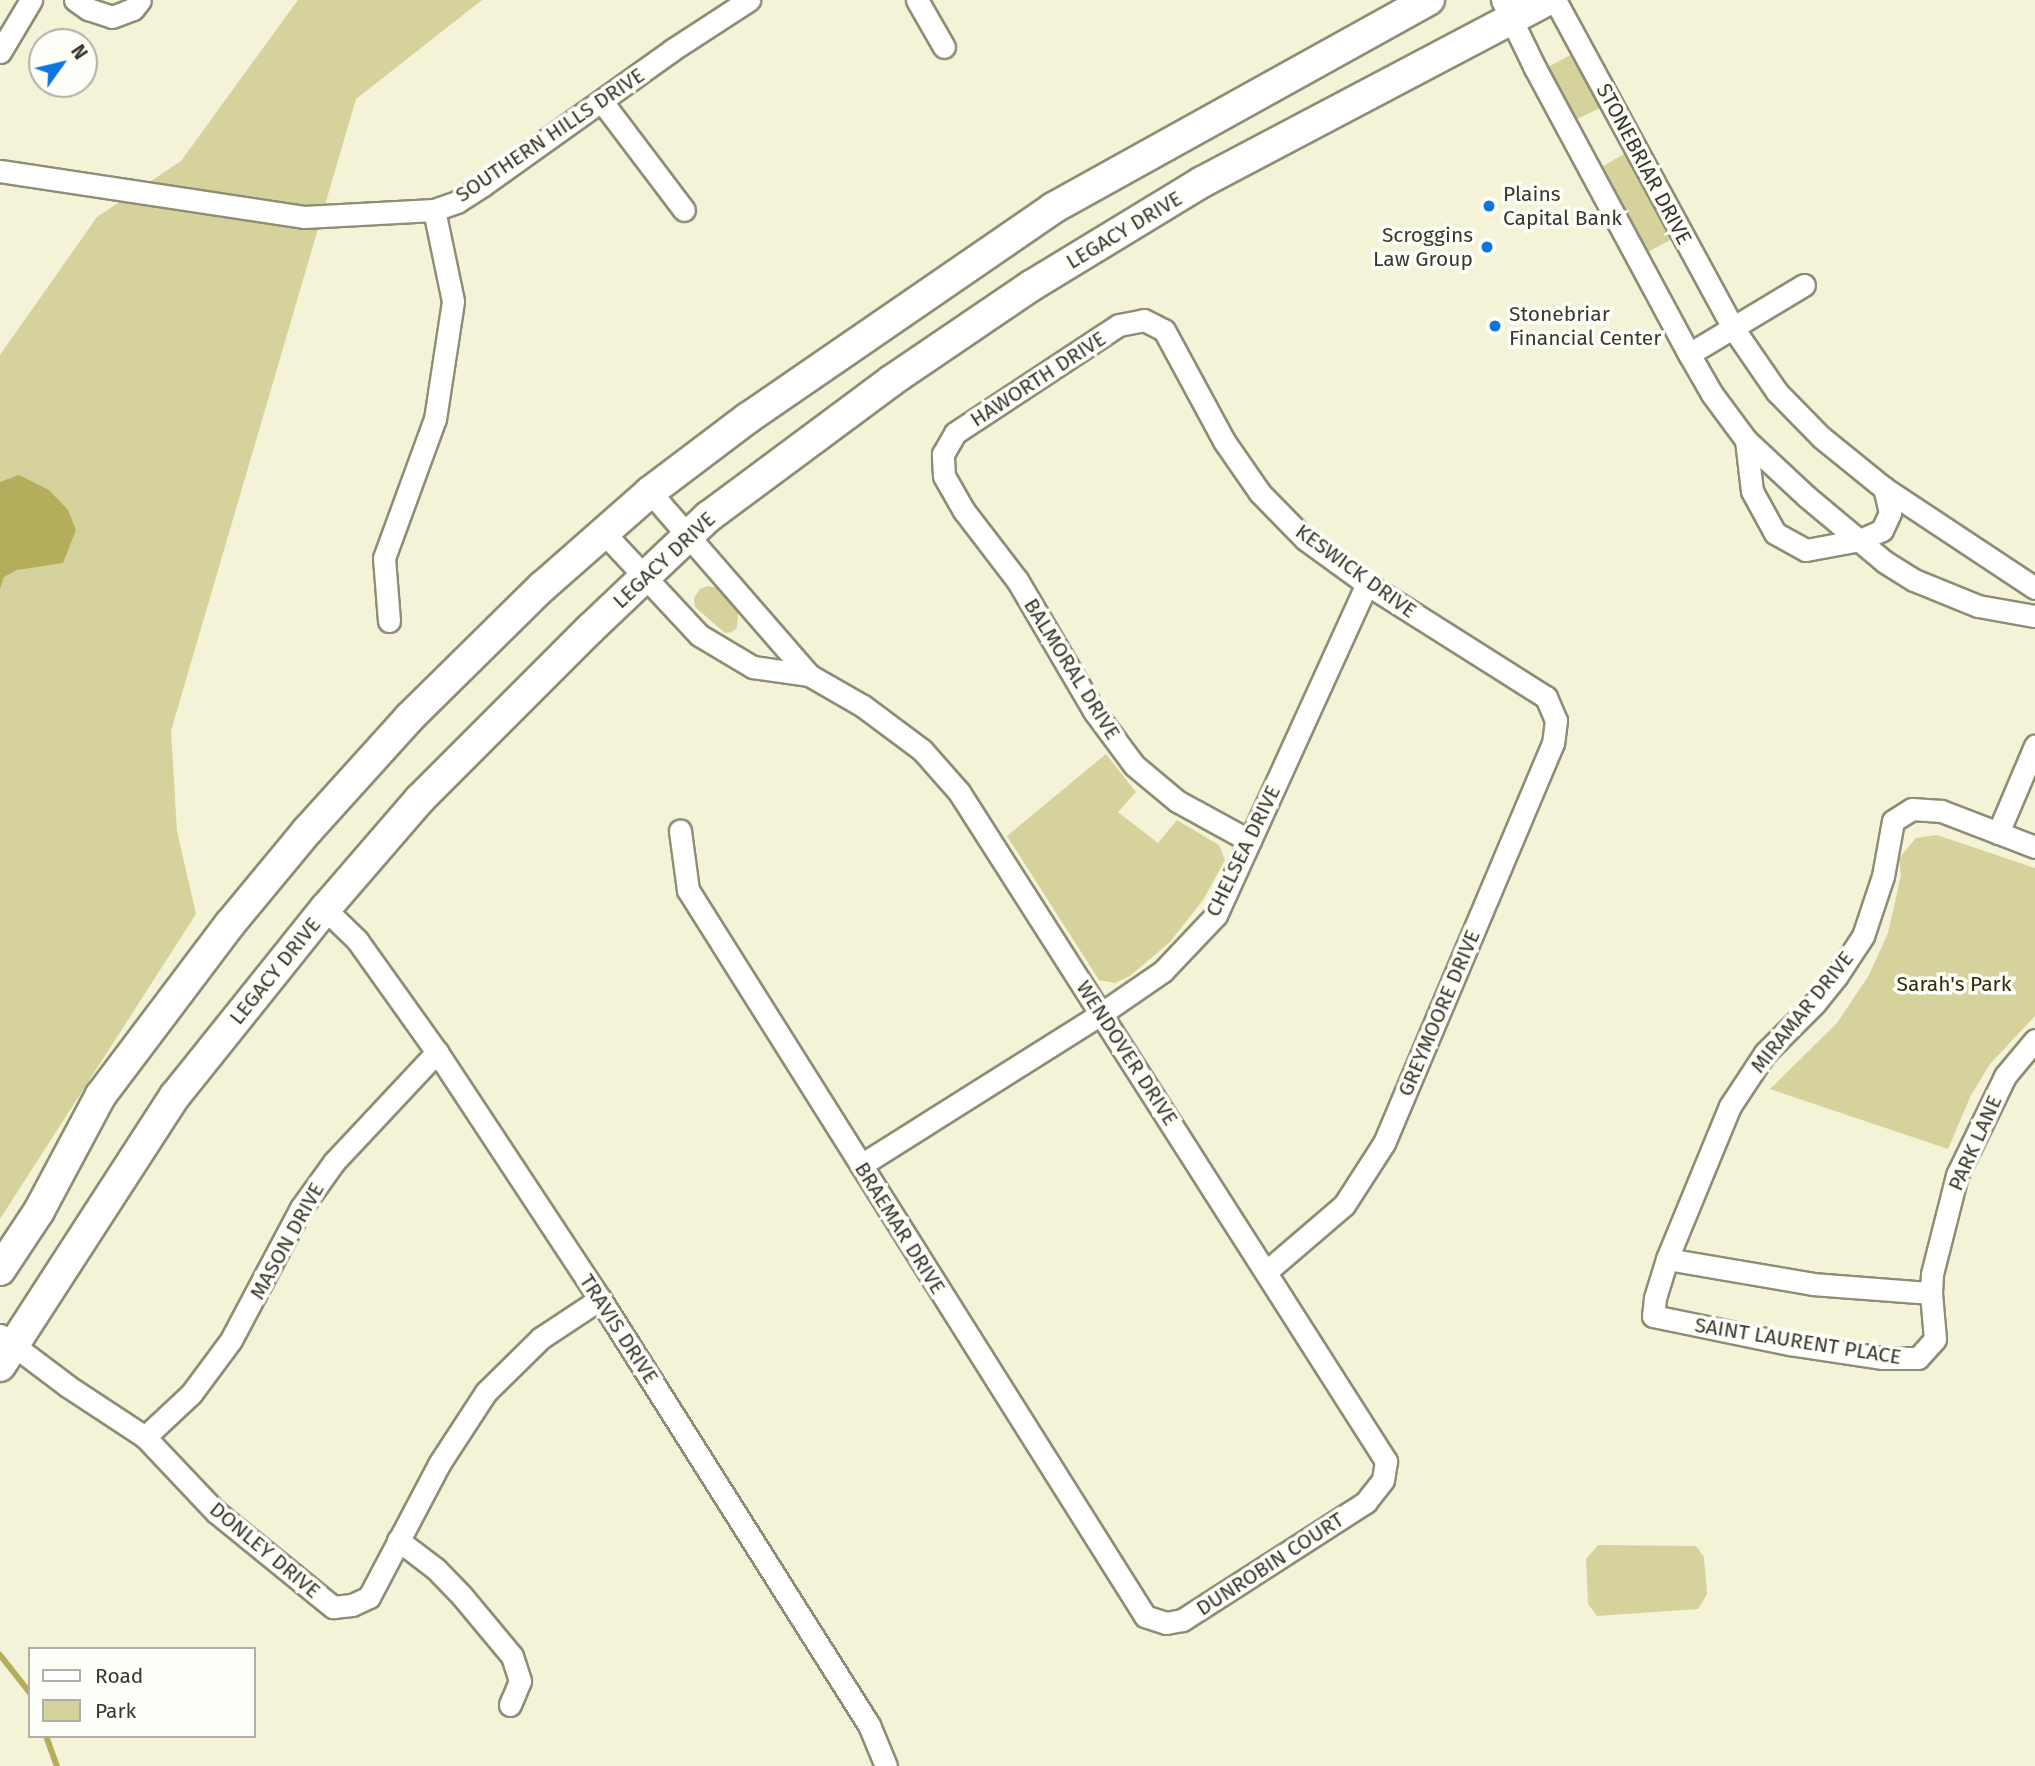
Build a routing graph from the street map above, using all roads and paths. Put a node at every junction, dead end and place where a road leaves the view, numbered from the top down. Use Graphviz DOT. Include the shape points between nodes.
graph roads {
  1 [pos="31,0"];
  2 [pos="75,0"];
  3 [pos="140,0"];
  4 [pos="748,0"];
  5 [pos="917,0"];
  6 [pos="1429,0"];
  7 [pos="1547,0"];
  8 [pos="1555,0"];
  9 [pos="1507,10"];
  10 [pos="944,47"];
  11 [pos="0,52"];
  12 [pos="603,103"];
  13 [pos="0,171"];
  14 [pos="434,210"];
  15 [pos="684,210"];
  16 [pos="1804,285"];
  17 [pos="1144,320"];
  18 [pos="1733,328"];
  19 [pos="1689,354"];
  20 [pos="1746,440"];
  21 [pos="943,454"];
  22 [pos="1884,488"];
  23 [pos="650,492"];
  24 [pos="604,533"];
  25 [pos="687,537"];
  26 [pos="1860,540"];
  27 [pos="645,576"];
  28 [pos="1367,584"];
  29 [pos="2035,588"];
  30 [pos="2035,616"];
  31 [pos="389,621"];
  32 [pos="809,675"];
  33 [pos="1556,720"];
  34 [pos="2035,746"];
  35 [pos="680,831"];
  36 [pos="1998,833"];
  37 [pos="1250,841"];
  38 [pos="2035,847"];
  39 [pos="325,909"];
  40 [pos="1102,1013"];
  41 [pos="2035,1040"];
  42 [pos="437,1052"];
  43 [pos="861,1165"];
  44 [pos="1667,1259"];
  45 [pos="0,1270"];
  46 [pos="1267,1272"];
  47 [pos="1931,1293"];
  48 [pos="600,1299"];
  49 [pos="1653,1316"];
  50 [pos="1936,1339"];
  51 [pos="5,1349"];
  52 [pos="145,1437"];
  53 [pos="1383,1480"];
  54 [pos="398,1540"];
  55 [pos="1145,1616"];
  56 [pos="510,1705"];
  57 [pos="886,1766"];
  1 -- 11 [label="street"];
  2 -- 3 [label="street" via="112,17 133,9"];
  4 -- 12 [label="street, SOUTHERN HILLS DRIVE"];
  5 -- 10 [label="street"];
  6 -- 23 [label="main road" via="1053,208 748,418"];
  7 -- 9 [label="main road, LEGACY DRIVE"];
  8 -- 18 [label="street, STONEBRIAR DRIVE"];
  9 -- 19 [label="street"];
  9 -- 25 [label="main road, LEGACY DRIVE" via="1202,182 1031,286 891,381"];
  12 -- 14 [label="street, SOUTHERN HILLS DRIVE" via="457,202"];
  12 -- 15 [label="street"];
  13 -- 14 [label="street, SOUTHERN HILLS DRIVE" via="304,217"];
  14 -- 31 [label="street" via="453,301 435,419 384,558"];
  16 -- 18 [label="street"];
  17 -- 21 [label="street, HAWORTH DRIVE" via="1119,325 955,433"];
  17 -- 28 [label="street, KESWICK DRIVE" via="1164,330 1224,441 1260,493 1306,539"];
  18 -- 19 [label="street"];
  18 -- 22 [label="street, STONEBRIAR DRIVE" via="1777,392 1821,437"];
  19 -- 20 [label="street"];
  20 -- 26 [label="street"];
  20 -- 26 [label="street" via="1752,491 1775,533 1807,550"];
  21 -- 37 [label="street, BALMORAL DRIVE" via="944,476 964,511 1017,580 1094,711 1134,765 1177,802"];
  22 -- 26 [label="street" via="1889,513 1882,530"];
  22 -- 29 [label="street, STONEBRIAR DRIVE"];
  23 -- 24 [label="main road"];
  23 -- 25 [label="street, WENDOVER DRIVE"];
  24 -- 27 [label="street, WENDOVER DRIVE"];
  24 -- 45 [label="main road" via="409,718 230,924 101,1095 39,1211"];
  25 -- 27 [label="main road, LEGACY DRIVE"];
  25 -- 32 [label="street, WENDOVER DRIVE"];
  26 -- 30 [label="street" via="1895,568 1954,598"];
  27 -- 32 [label="street, WENDOVER DRIVE" via="698,635 753,667"];
  27 -- 39 [label="main road, LEGACY DRIVE" via="420,799"];
  28 -- 33 [label="street, KESWICK DRIVE" via="1546,697"];
  28 -- 37 [label="street, CHELSEA DRIVE"];
  32 -- 40 [label="street, WENDOVER DRIVE" via="863,706 922,750 959,792"];
  33 -- 46 [label="street, GREYMOORE DRIVE" via="1553,743 1384,1143 1344,1205"];
  34 -- 36 [label="street"];
  35 -- 43 [label="street, BRAEMAR DRIVE" via="688,890"];
  36 -- 38 [label="street"];
  36 -- 44 [label="street, MIRAMAR DRIVE" via="1941,811 1912,809 1893,821 1883,876 1863,936 1822,995 1765,1054 1730,1106"];
  37 -- 40 [label="street, CHELSEA DRIVE" via="1216,915 1163,971"];
  39 -- 42 [label="street, TRAVIS DRIVE" via="357,940"];
  39 -- 51 [label="main road, LEGACY DRIVE" via="175,1096"];
  40 -- 43 [label="street, CHELSEA DRIVE"];
  40 -- 46 [label="street, WENDOVER DRIVE"];
  41 -- 47 [label="street, PARK LANE" via="2005,1076 1957,1175"];
  42 -- 48 [label="street, TRAVIS DRIVE"];
  42 -- 52 [label="street, MASON DRIVE" via="334,1162 301,1208 231,1340 191,1394"];
  43 -- 55 [label="street, BRAEMAR DRIVE"];
  44 -- 47 [label="street" via="1813,1284"];
  44 -- 49 [label="street, MIRAMAR DRIVE"];
  46 -- 53 [label="street, WENDOVER DRIVE" via="1386,1461"];
  47 -- 50 [label="street, PARK LANE"];
  48 -- 54 [label="street, DONLEY DRIVE" via="541,1338 486,1392 439,1464"];
  48 -- 57 [label="street, TRAVIS DRIVE" via="869,1725"];
  49 -- 50 [label="street, SAINT LAURENT PLACE" via="1738,1336 1883,1358 1918,1357"];
  51 -- 52 [label="street, DONLEY DRIVE"];
  52 -- 54 [label="street, DONLEY DRIVE" via="216,1512 333,1607 369,1597"];
  53 -- 55 [label="street, DUNROBIN COURT" via="1366,1502 1182,1620 1166,1623"];
  54 -- 56 [label="street" via="436,1569 512,1656 520,1681"];
}
